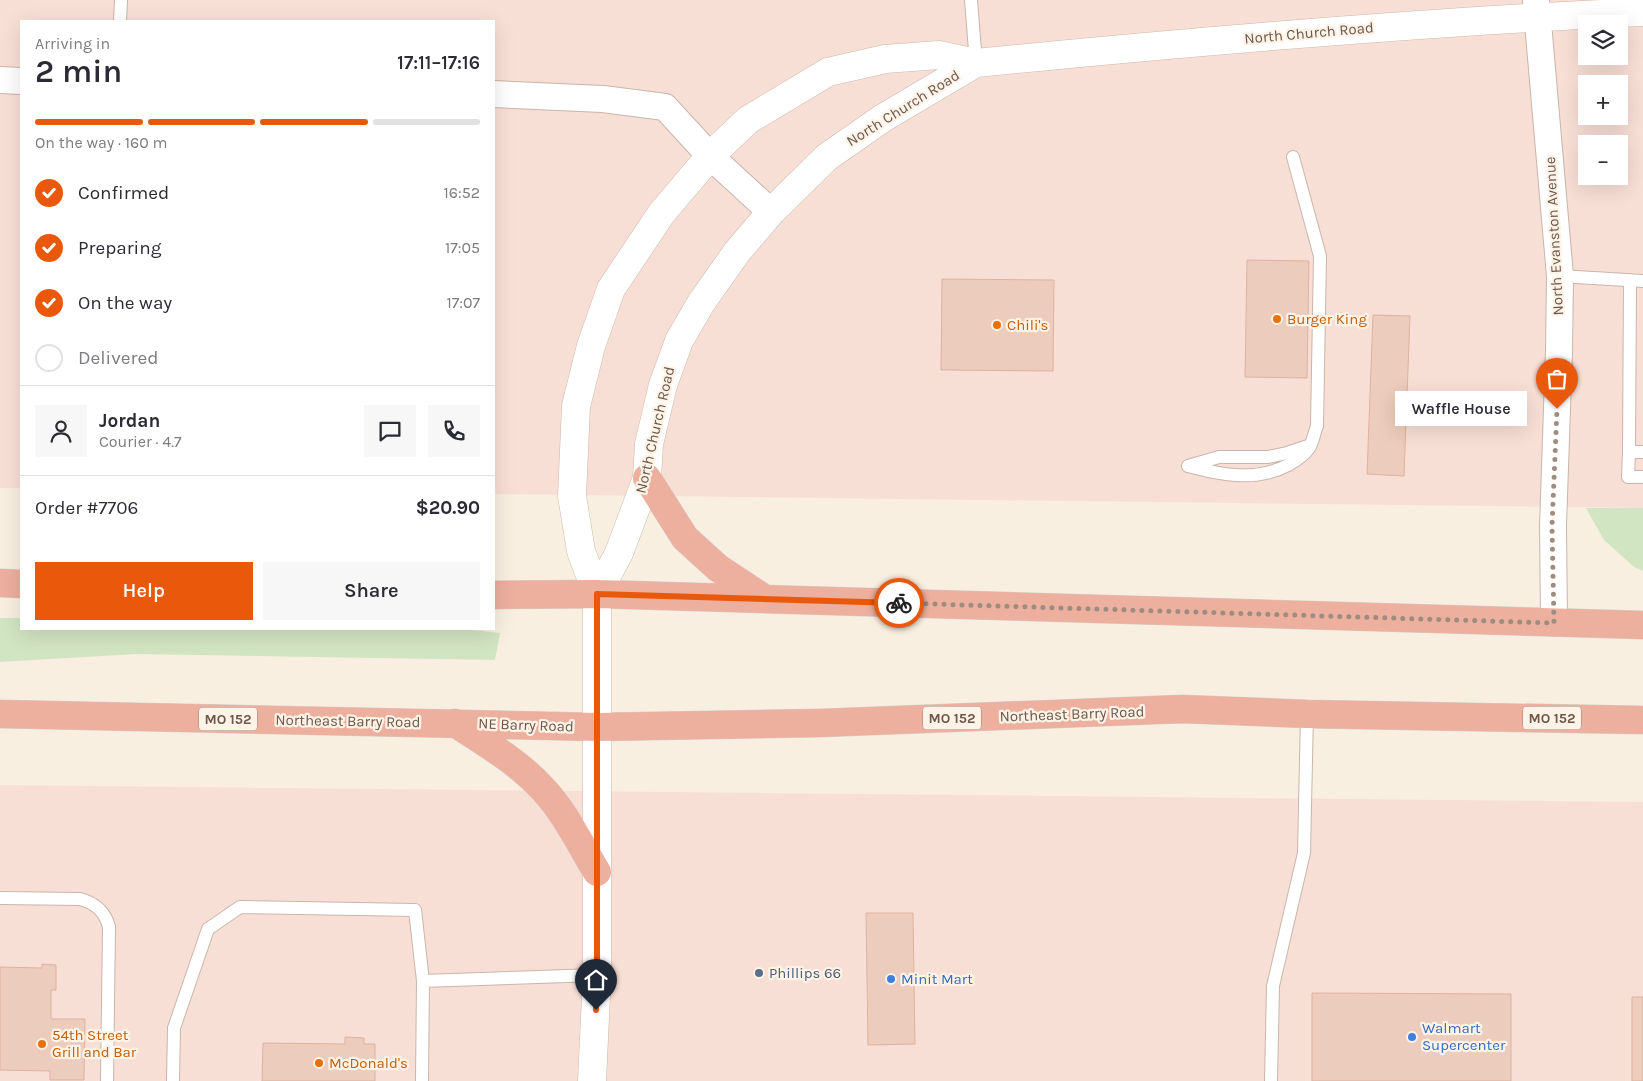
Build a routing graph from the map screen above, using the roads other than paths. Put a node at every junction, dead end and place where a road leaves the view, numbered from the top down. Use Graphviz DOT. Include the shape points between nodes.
graph roads {
  1 [pos="121,0"];
  2 [pos="971,0"];
  3 [pos="1536,8"];
  4 [pos="1643,12"];
  5 [pos="120,20"];
  6 [pos="976,63"];
  7 [pos="0,80"];
  8 [pos="20,81"];
  9 [pos="495,94"];
  10 [pos="710,156"];
  11 [pos="1294,157"];
  12 [pos="771,212"];
  13 [pos="1560,276"];
  14 [pos="1630,280"];
  15 [pos="1643,281"];
  16 [pos="1310,446"];
  17 [pos="1629,452"];
  18 [pos="1643,452"];
  19 [pos="1643,477"];
  20 [pos="647,478"];
  21 [pos="0,583"];
  22 [pos="20,584"];
  23 [pos="597,594"];
  24 [pos="495,595"];
  25 [pos="765,599"];
  26 [pos="1554,623"];
  27 [pos="1643,625"];
  28 [pos="0,714"];
  29 [pos="1307,714"];
  30 [pos="1643,720"];
  31 [pos="455,723"];
  32 [pos="597,727"];
  33 [pos="597,872"];
  34 [pos="0,898"];
  35 [pos="597,975"];
  36 [pos="423,981"];
  37 [pos="107,1081"];
  38 [pos="173,1081"];
  39 [pos="422,1081"];
  40 [pos="592,1081"];
  41 [pos="1271,1081"];
  1 -- 5 [label="lane"];
  2 -- 6 [label="lane"];
  3 -- 4 [label="main road, North Church Road"];
  3 -- 6 [label="main road, North Church Road" via="1340,30"];
  3 -- 13 [label="street, North Evanston Avenue"];
  6 -- 10 [label="main road, North Church Road" via="939,55 885,59 828,72 748,120"];
  6 -- 12 [label="main road, North Church Road" via="883,118 827,157"];
  7 -- 8 [label="street"];
  9 -- 10 [label="street" via="603,99 665,107"];
  10 -- 12 [label="street"];
  10 -- 23 [label="main road, North Church Road" via="661,214 611,290 589,354 576,406 572,496 581,551"];
  11 -- 16 [label="lane" via="1320,256 1317,426"];
  12 -- 20 [label="main road, North Church Road" via="711,288 679,341 649,444"];
  13 -- 14 [label="lane"];
  13 -- 26 [label="street, North Evanston Avenue" via="1552,526"];
  14 -- 15 [label="lane"];
  14 -- 17 [label="lane"];
  16 -- 16 [label="lane" via="1295,461 1274,472 1251,476 1221,475 1188,466 1219,457 1268,457"];
  17 -- 18 [label="lane"];
  17 -- 19 [label="lane" via="1628,477"];
  20 -- 23 [label="main road, North Church Road" via="619,553"];
  20 -- 25 [label="highway" via="685,538 718,568"];
  21 -- 22 [label="highway"];
  23 -- 24 [label="highway"];
  23 -- 25 [label="highway"];
  23 -- 32 [label="main road, North Church Road"];
  25 -- 26 [label="highway"];
  26 -- 27 [label="highway"];
  28 -- 31 [label="highway, Northeast Barry Road / MO 152"];
  29 -- 30 [label="highway, MO 152"];
  29 -- 32 [label="highway, Northeast Barry Road / MO 152" via="1182,709 820,723"];
  29 -- 41 [label="lane" via="1304,853 1273,986"];
  31 -- 32 [label="highway, NE Barry Road / MO 152"];
  31 -- 33 [label="highway" via="515,763 543,788"];
  32 -- 33 [label="main road, North Church Road"];
  33 -- 35 [label="main road, North Church Road"];
  34 -- 37 [label="lane" via="80,898 91,902 107,918"];
  35 -- 36 [label="lane"];
  35 -- 40 [label="main road, North Church Road"];
  36 -- 38 [label="lane" via="415,910 240,908 208,929 174,1028"];
  36 -- 39 [label="lane"];
}
